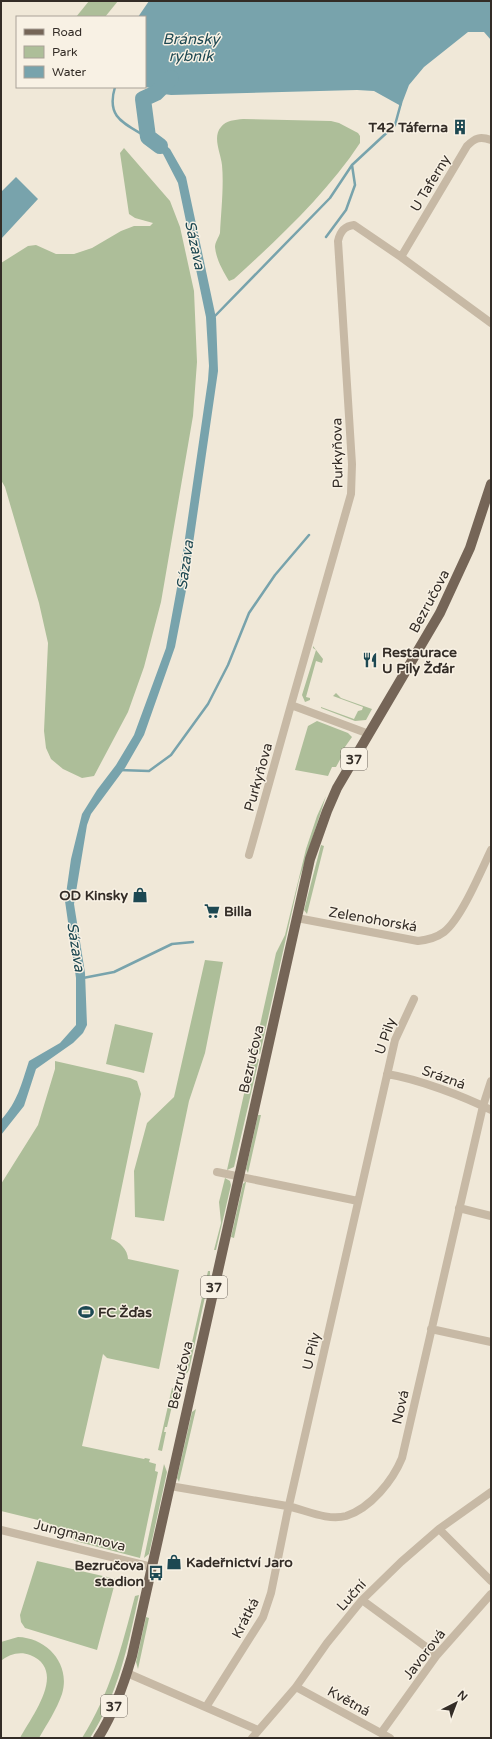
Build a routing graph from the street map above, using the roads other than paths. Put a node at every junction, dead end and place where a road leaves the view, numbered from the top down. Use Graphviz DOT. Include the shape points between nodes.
graph roads {
  1 [pos="491,140"];
  2 [pos="401,257"];
  3 [pos="491,323"];
  4 [pos="491,486"];
  5 [pos="292,705"];
  6 [pos="369,734"];
  7 [pos="491,850"];
  8 [pos="249,856"];
  9 [pos="297,918"];
  10 [pos="414,999"];
  11 [pos="387,1074"];
  12 [pos="491,1080"];
  13 [pos="483,1106"];
  14 [pos="491,1110"];
  15 [pos="217,1172"];
  16 [pos="239,1176"];
  17 [pos="358,1201"];
  18 [pos="459,1208"];
  19 [pos="491,1216"];
  20 [pos="432,1329"];
  21 [pos="491,1342"];
  22 [pos="170,1486"];
  23 [pos="491,1492"];
  24 [pos="289,1507"];
  25 [pos="439,1529"];
  26 [pos="1,1530"];
  27 [pos="152,1567"];
  28 [pos="491,1581"];
  29 [pos="491,1594"];
  30 [pos="362,1600"];
  31 [pos="437,1655"];
  32 [pos="127,1673"];
  33 [pos="296,1687"];
  34 [pos="206,1707"];
  35 [pos="258,1730"];
  36 [pos="381,1733"];
  37 [pos="98,1738"];
  38 [pos="252,1738"];
  39 [pos="390,1738"];
  1 -- 2 [label="street, U Taferny" via="480,137 467,146"];
  2 -- 3 [label="street"];
  2 -- 5 [label="street, Purkyňova" via="354,225 345,228 339,235 352,464 351,494"];
  4 -- 6 [label="main road, Bezručova / 37" via="470,548 454,585"];
  5 -- 6 [label="street"];
  5 -- 8 [label="street, Purkyňova"];
  6 -- 9 [label="main road, Bezručova / 37" via="327,812 310,859"];
  7 -- 9 [label="street, Zelenohorská" via="458,915 444,931 430,939 418,941"];
  9 -- 16 [label="main road, Bezručova / 37"];
  10 -- 11 [label="street, U Pily" via="395,1040"];
  11 -- 13 [label="street, Srázná" via="408,1078"];
  11 -- 17 [label="street, U Pily"];
  12 -- 13 [label="street, Nová"];
  13 -- 14 [label="street, Srázná"];
  13 -- 18 [label="street, Nová"];
  15 -- 16 [label="street"];
  16 -- 17 [label="street"];
  16 -- 22 [label="main road, Bezručova / 37"];
  17 -- 24 [label="street, U Pily"];
  18 -- 19 [label="street"];
  18 -- 20 [label="street, Nová"];
  20 -- 21 [label="street"];
  20 -- 24 [label="street, Nová" via="402,1458 386,1486 357,1511 345,1516 329,1517"];
  22 -- 24 [label="street, Nová"];
  22 -- 27 [label="main road, Bezručova / 37"];
  23 -- 25 [label="street, Luční"];
  24 -- 34 [label="street, Krátká" via="266,1611"];
  25 -- 28 [label="street"];
  25 -- 30 [label="street, Luční"];
  26 -- 27 [label="street, Jungmannova"];
  27 -- 32 [label="main road, Bezručova / 37"];
  29 -- 31 [label="street, Javorová"];
  30 -- 31 [label="street"];
  30 -- 33 [label="street, Luční"];
  31 -- 36 [label="street, Javorová"];
  32 -- 34 [label="street"];
  32 -- 37 [label="main road, 37"];
  33 -- 35 [label="street, Luční"];
  33 -- 36 [label="street, Květná"];
  34 -- 35 [label="street"];
  35 -- 38 [label="street, Luční"];
  36 -- 39 [label="street, Květná"];
}
